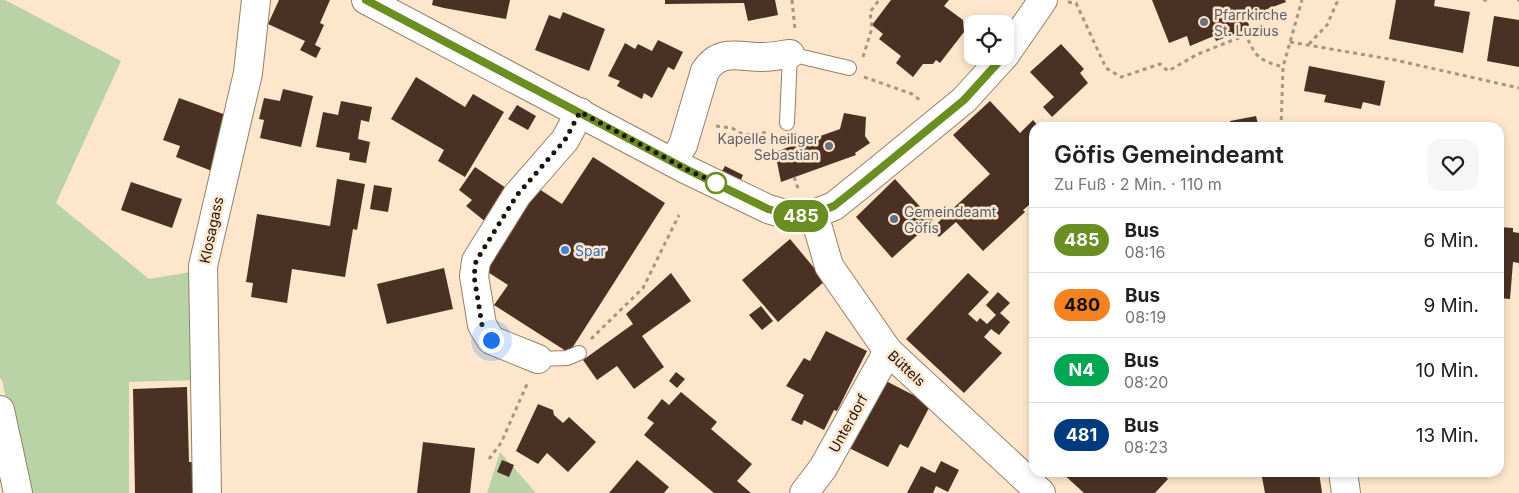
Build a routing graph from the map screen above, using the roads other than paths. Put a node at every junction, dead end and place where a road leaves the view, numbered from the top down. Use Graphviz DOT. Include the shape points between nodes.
graph roads {
  1 [pos="256,0"];
  2 [pos="366,0"];
  3 [pos="1052,0"];
  4 [pos="395,7"];
  5 [pos="1014,45"];
  6 [pos="790,54"];
  7 [pos="997,65"];
  8 [pos="849,68"];
  9 [pos="580,112"];
  10 [pos="782,126"];
  11 [pos="673,162"];
  12 [pos="814,214"];
  13 [pos="888,351"];
  14 [pos="579,353"];
  15 [pos="538,359"];
  16 [pos="0,410"];
  17 [pos="1344,477"];
  18 [pos="18,493"];
  19 [pos="207,493"];
  20 [pos="804,493"];
  21 [pos="1041,493"];
  22 [pos="1346,493"];
  1 -- 19 [label="street, Klosagass" via="248,73 203,266"];
  2 -- 4 [label="street"];
  3 -- 5 [label="street"];
  4 -- 9 [label="street" via="506,76"];
  6 -- 8 [label="lane"];
  6 -- 10 [label="lane"];
  6 -- 11 [label="street" via="722,56 712,62 705,71 683,145"];
  7 -- 12 [label="street" via="964,100 834,206"];
  9 -- 11 [label="street"];
  9 -- 15 [label="street" via="565,140 517,195 476,261 474,276 482,325 491,340"];
  11 -- 12 [label="street" via="781,214 796,217"];
  12 -- 13 [label="street, Büttels" via="829,266"];
  13 -- 20 [label="street, Unterdorf" via="823,468"];
  13 -- 21 [label="street, Büttels"];
  14 -- 15 [label="lane" via="567,358"];
  16 -- 18 [label="street"];
  17 -- 22 [label="street"];
}
